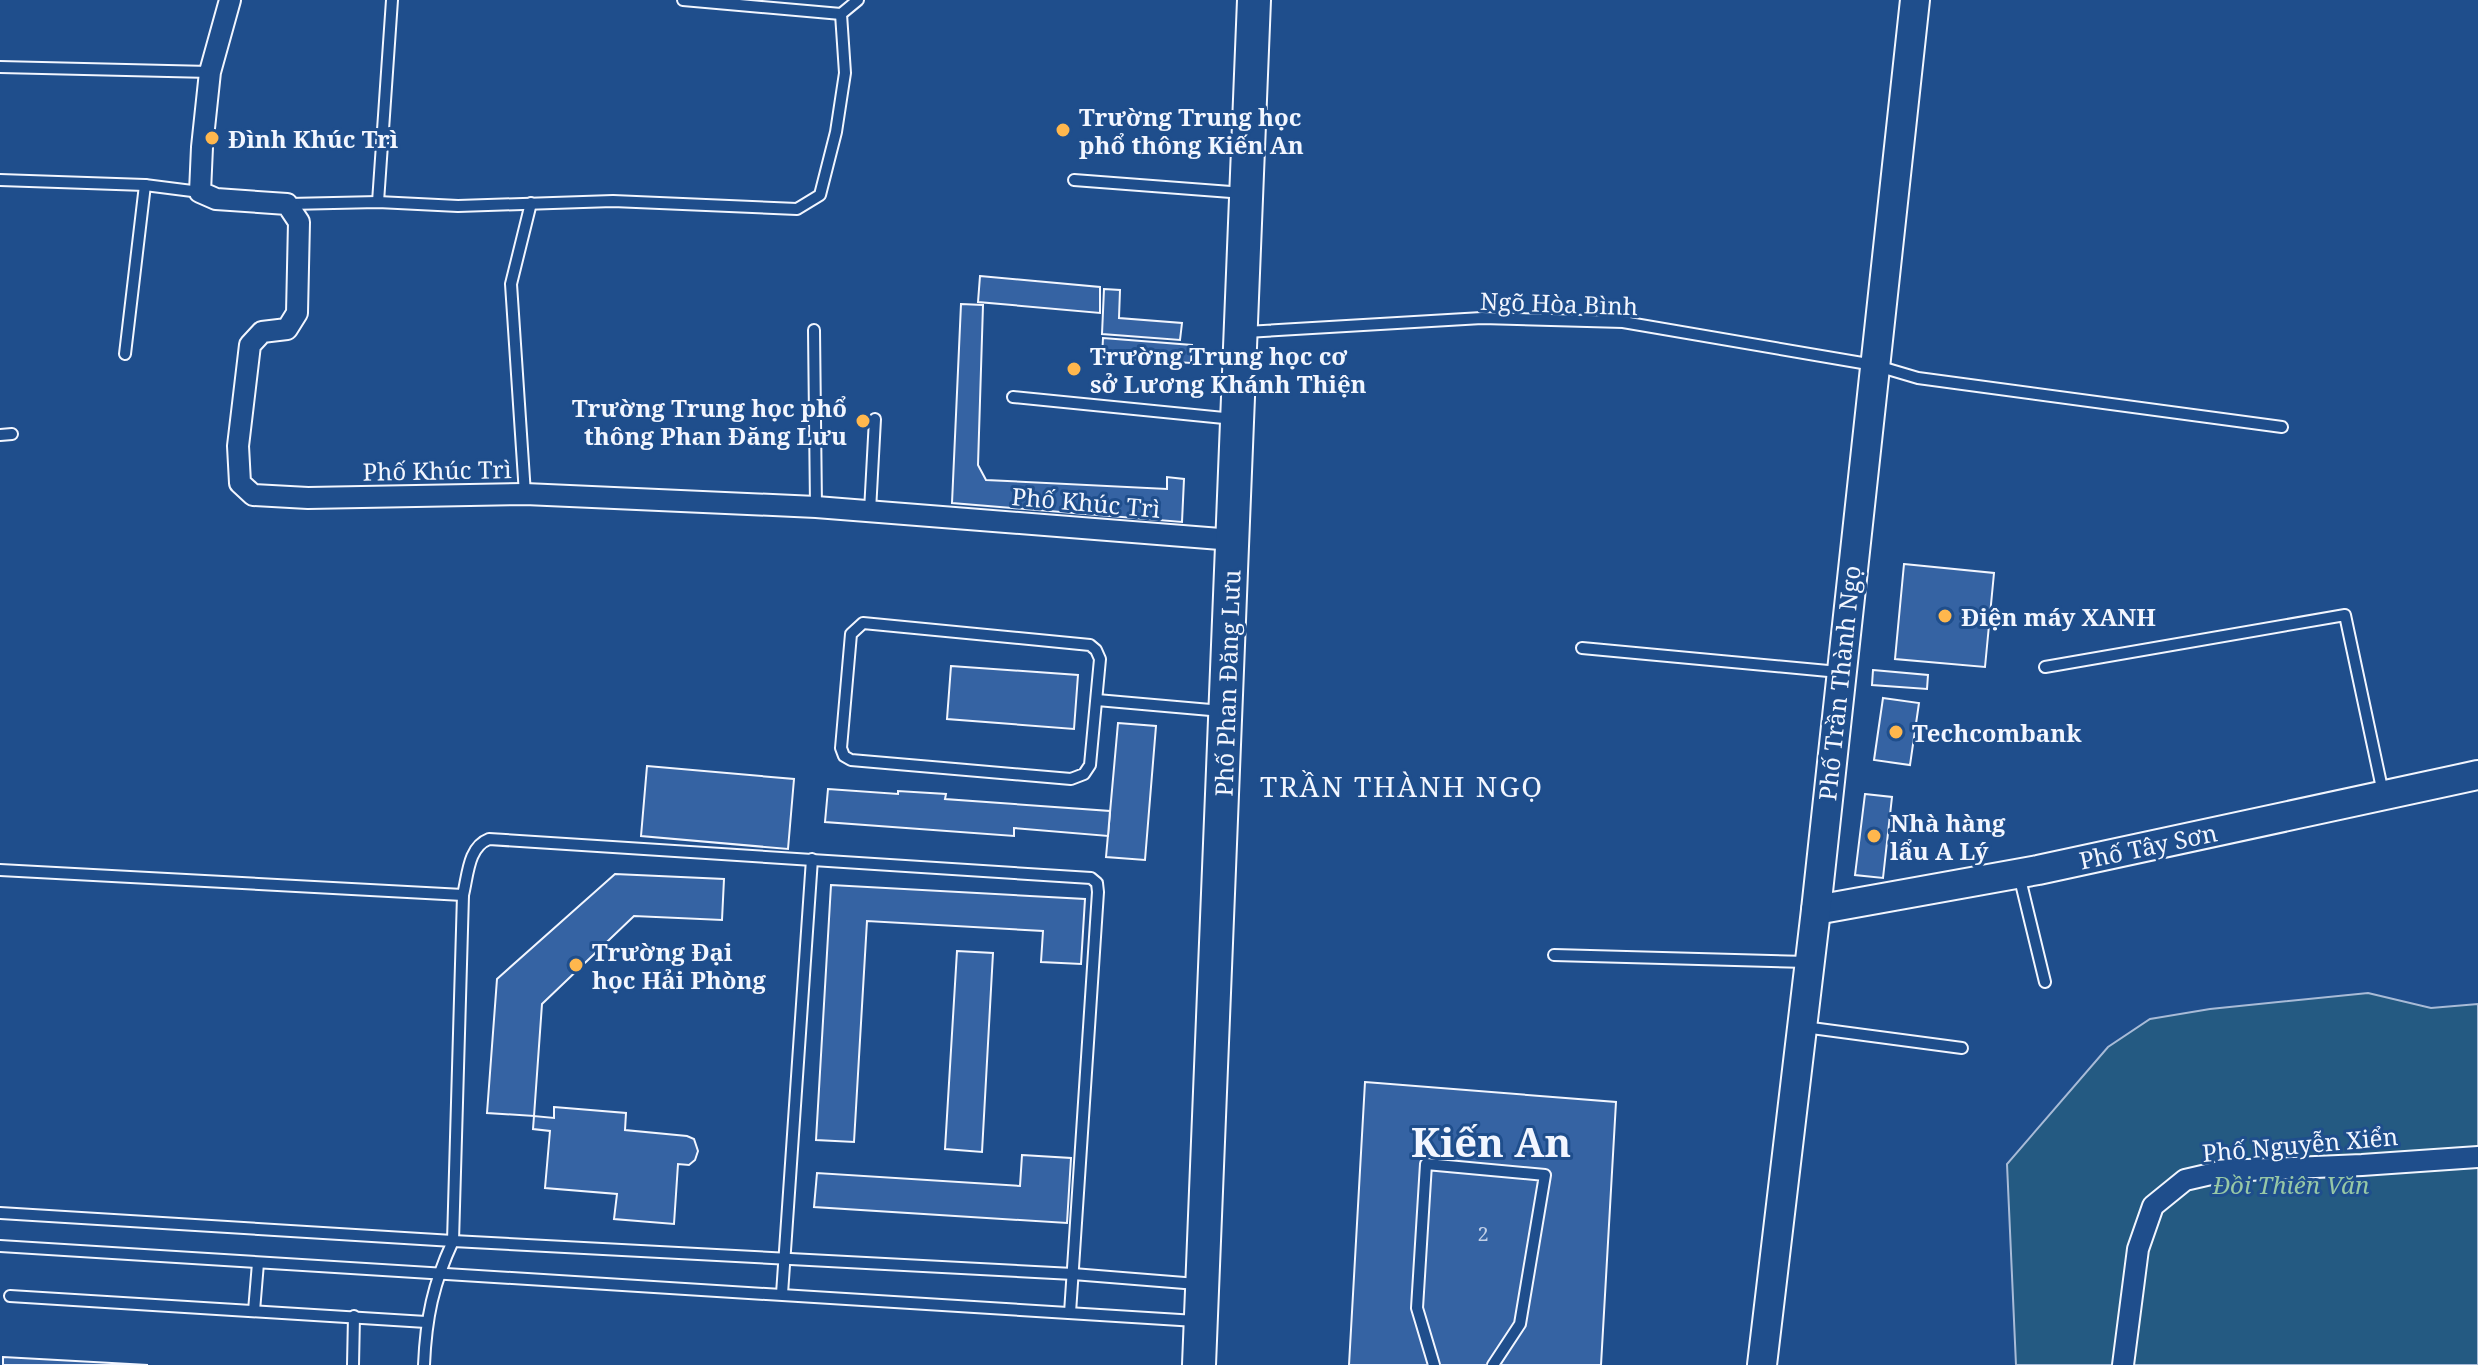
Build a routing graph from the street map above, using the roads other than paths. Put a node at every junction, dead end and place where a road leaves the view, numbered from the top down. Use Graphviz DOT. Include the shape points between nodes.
graph roads {
  1 [pos="230,0"];
  2 [pos="392,0"];
  3 [pos="683,0"];
  4 [pos="858,0"];
  5 [pos="1254,0"];
  6 [pos="1915,0"];
  7 [pos="841,14"];
  8 [pos="0,67"];
  9 [pos="210,72"];
  10 [pos="0,180"];
  11 [pos="1074,180"];
  12 [pos="145,185"];
  13 [pos="200,192"];
  14 [pos="1245,193"];
  15 [pos="378,202"];
  16 [pos="531,203"];
  17 [pos="287,204"];
  18 [pos="814,330"];
  19 [pos="1240,333"];
  20 [pos="125,354"];
  21 [pos="1874,365"];
  22 [pos="1013,397"];
  23 [pos="875,419"];
  24 [pos="1237,420"];
  25 [pos="2282,427"];
  26 [pos="12,434"];
  27 [pos="0,435"];
  28 [pos="525,494"];
  29 [pos="816,507"];
  30 [pos="870,511"];
  31 [pos="1233,540"];
  32 [pos="1582,648"];
  33 [pos="2045,667"];
  34 [pos="1840,672"];
  35 [pos="1097,700"];
  36 [pos="1226,712"];
  37 [pos="2478,775"];
  38 [pos="2383,795"];
  39 [pos="812,859"];
  40 [pos="0,870"];
  41 [pos="2018,873"];
  42 [pos="463,895"];
  43 [pos="1816,910"];
  44 [pos="1554,955"];
  45 [pos="1809,962"];
  46 [pos="2045,982"];
  47 [pos="1802,1027"];
  48 [pos="1962,1048"];
  49 [pos="2478,1157"];
  50 [pos="0,1213"];
  51 [pos="453,1241"];
  52 [pos="0,1246"];
  53 [pos="784,1259"];
  54 [pos="258,1263"];
  55 [pos="437,1274"];
  56 [pos="1073,1274"];
  57 [pos="1203,1285"];
  58 [pos="782,1294"];
  59 [pos="10,1296"];
  60 [pos="254,1311"];
  61 [pos="1070,1313"];
  62 [pos="354,1316"];
  63 [pos="1201,1321"];
  64 [pos="426,1322"];
  65 [pos="353,1365"];
  66 [pos="424,1365"];
  67 [pos="1199,1365"];
  68 [pos="1434,1365"];
  69 [pos="1493,1365"];
  70 [pos="1762,1365"];
  71 [pos="2123,1365"];
  1 -- 9 [label="street"];
  2 -- 15 [label="lane"];
  3 -- 7 [label="lane"];
  4 -- 7 [label="lane"];
  5 -- 14 [label="main road, Phố Phan Đăng Lưu"];
  6 -- 21 [label="main road, Phố Trần Thành Ngọ"];
  7 -- 16 [label="lane" via="845,73 820,195 797,209"];
  8 -- 9 [label="lane"];
  9 -- 13 [label="street"];
  10 -- 12 [label="lane"];
  11 -- 14 [label="lane"];
  12 -- 13 [label="lane"];
  12 -- 20 [label="lane"];
  13 -- 17 [label="street" via="216,199"];
  14 -- 19 [label="main road, Phố Phan Đăng Lưu"];
  15 -- 16 [label="lane"];
  15 -- 17 [label="lane"];
  16 -- 28 [label="lane" via="511,284"];
  17 -- 28 [label="street, Phố Khúc Trì" via="299,222 297,313 287,329 262,332 250,345 238,446 240,483 253,495 274,497"];
  18 -- 29 [label="lane"];
  19 -- 21 [label="lane, Ngõ Hòa Bình" via="1482,318 1623,322"];
  19 -- 24 [label="main road, Phố Phan Đăng Lưu"];
  21 -- 25 [label="lane, Ngõ Hòa Bình" via="1918,378"];
  21 -- 34 [label="main road, Phố Trần Thành Ngọ"];
  22 -- 24 [label="lane"];
  23 -- 30 [label="lane"];
  24 -- 31 [label="main road, Phố Phan Đăng Lưu"];
  26 -- 27 [label="lane"];
  28 -- 29 [label="street, Phố Khúc Trì"];
  29 -- 30 [label="street, Phố Khúc Trì"];
  30 -- 31 [label="street, Phố Khúc Trì"];
  31 -- 36 [label="main road, Phố Phan Đăng Lưu"];
  32 -- 34 [label="lane"];
  33 -- 38 [label="lane" via="2345,615"];
  34 -- 43 [label="main road, Phố Trần Thành Ngọ"];
  35 -- 35 [label="lane" via="1090,765 1071,779 851,760 841,748 851,634 863,623 1090,645 1100,659"];
  35 -- 36 [label="lane"];
  36 -- 57 [label="main road, Phố Phan Đăng Lưu"];
  37 -- 38 [label="main road, Phố Tây Sơn"];
  38 -- 41 [label="main road, Phố Tây Sơn"];
  39 -- 42 [label="lane" via="489,839 474,850"];
  39 -- 53 [label="lane"];
  39 -- 56 [label="lane" via="1082,876 1097,883"];
  40 -- 42 [label="lane"];
  41 -- 43 [label="main road, Phố Tây Sơn"];
  41 -- 46 [label="lane"];
  42 -- 51 [label="lane"];
  43 -- 45 [label="main road, Phố Trần Thành Ngọ"];
  44 -- 45 [label="lane"];
  45 -- 47 [label="main road, Phố Trần Thành Ngọ"];
  47 -- 48 [label="lane"];
  47 -- 70 [label="main road, Phố Trần Thành Ngọ"];
  49 -- 71 [label="street, Phố Nguyễn Xiển" via="2224,1171 2185,1180 2153,1206 2138,1249"];
  50 -- 51 [label="lane"];
  51 -- 53 [label="lane"];
  51 -- 55 [label="lane"];
  52 -- 54 [label="lane"];
  53 -- 56 [label="lane"];
  53 -- 58 [label="lane"];
  54 -- 55 [label="lane"];
  54 -- 60 [label="lane"];
  55 -- 58 [label="lane"];
  55 -- 64 [label="lane"];
  56 -- 57 [label="lane"];
  56 -- 61 [label="lane"];
  57 -- 63 [label="main road, Phố Phan Đăng Lưu"];
  58 -- 61 [label="lane"];
  59 -- 60 [label="lane"];
  60 -- 62 [label="lane"];
  61 -- 63 [label="lane"];
  62 -- 64 [label="lane"];
  62 -- 65 [label="lane"];
  63 -- 67 [label="main road, Phố Phan Đăng Lưu"];
  64 -- 66 [label="lane"];
  68 -- 69 [label="lane" via="1417,1308 1426,1164 1545,1175 1520,1324"];
}
